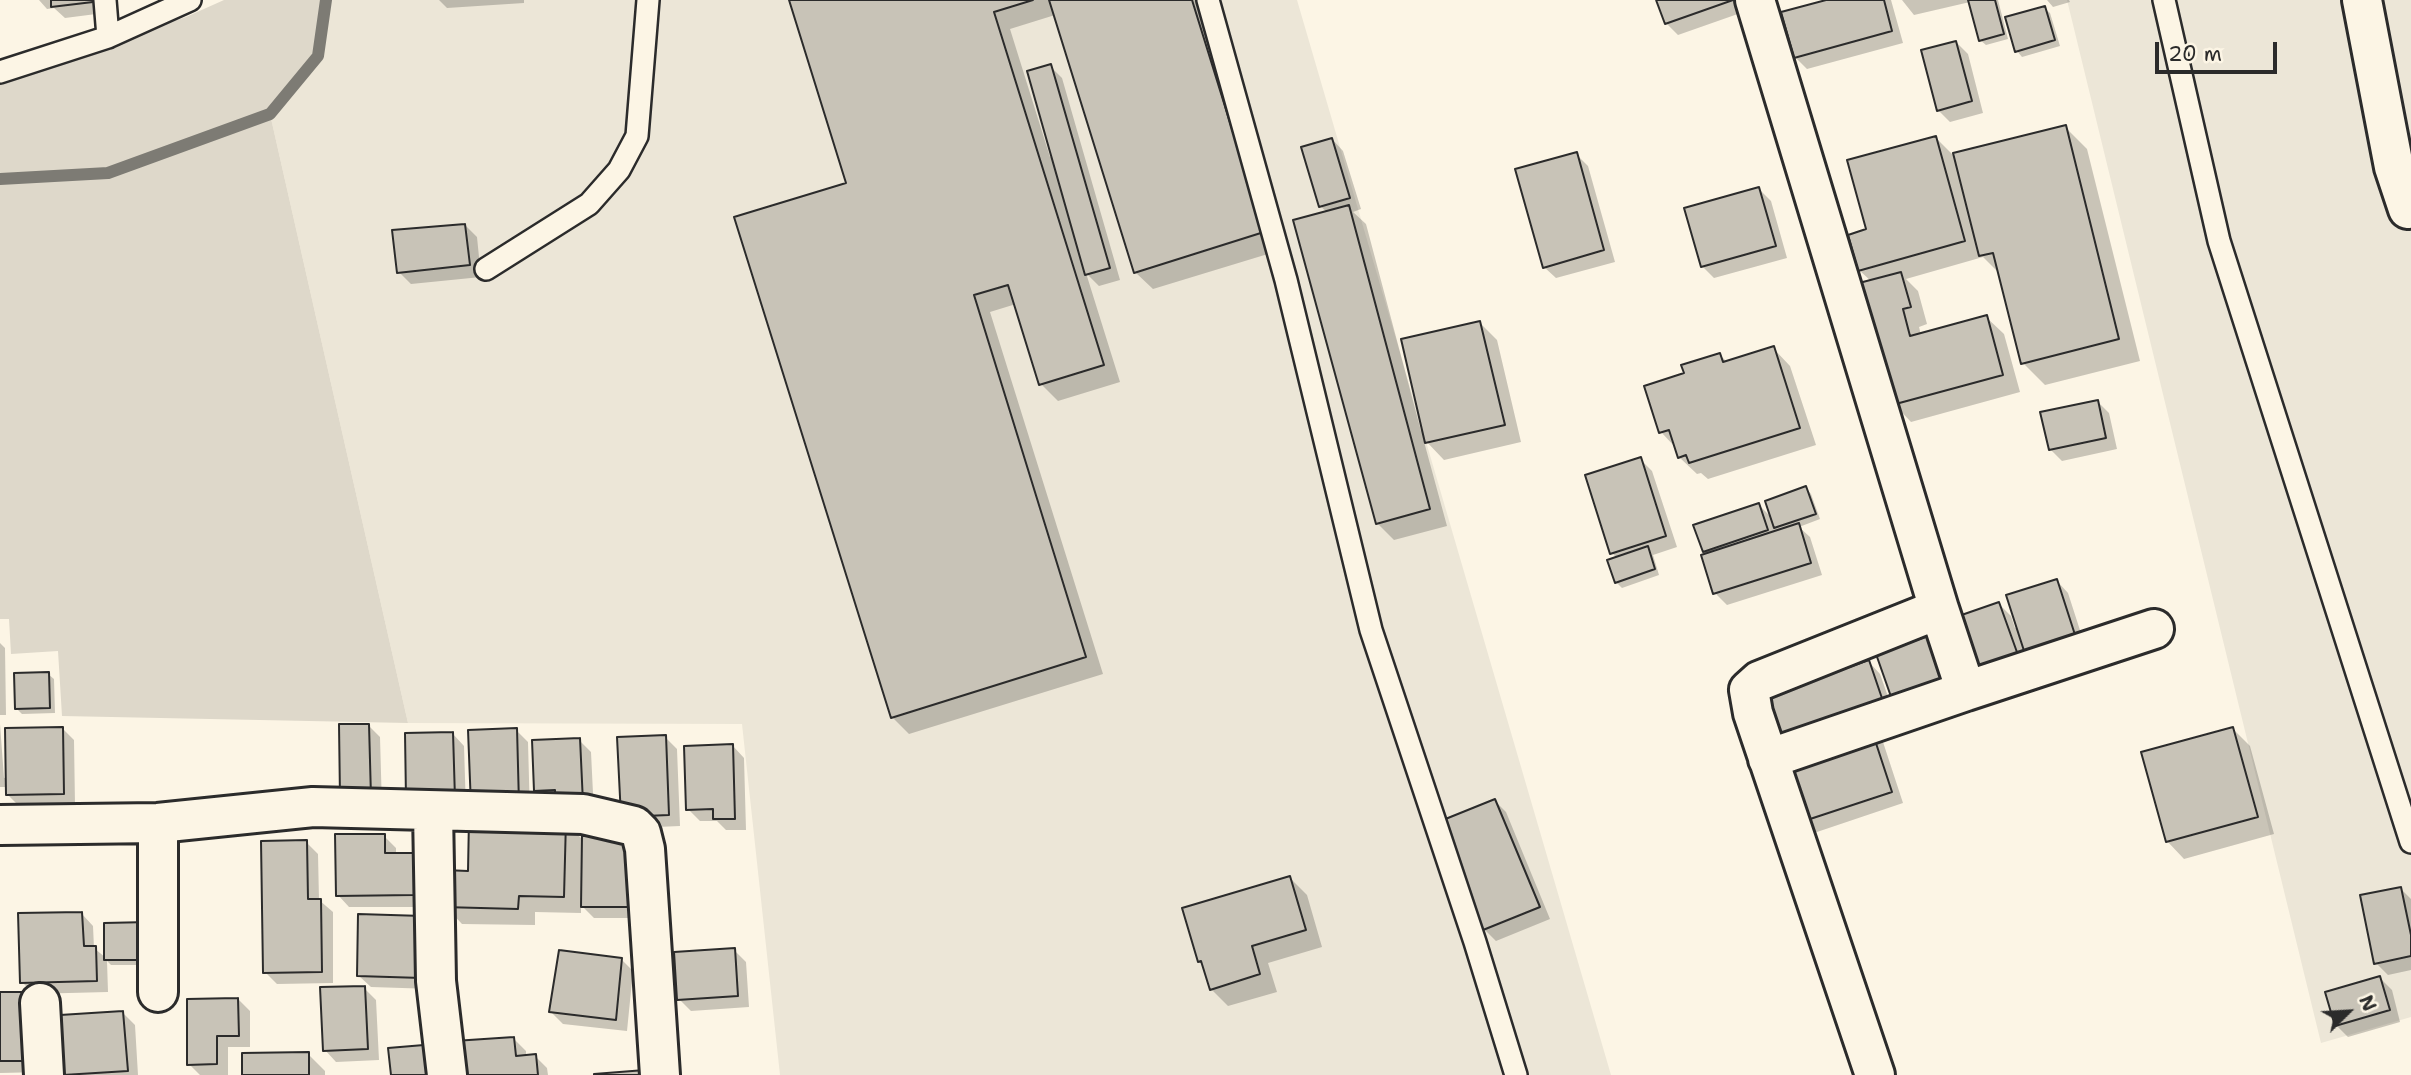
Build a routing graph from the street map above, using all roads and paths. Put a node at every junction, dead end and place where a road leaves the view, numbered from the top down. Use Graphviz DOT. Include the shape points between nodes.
graph roads {
  1 [pos="105,0"];
  2 [pos="190,0"];
  3 [pos="648,0"];
  4 [pos="1208,0"];
  5 [pos="1755,0"];
  6 [pos="2164,0"];
  7 [pos="2362,0"];
  8 [pos="108,37"];
  9 [pos="0,72"];
  10 [pos="2410,212"];
  11 [pos="486,269"];
  12 [pos="1939,609"];
  13 [pos="2154,629"];
  14 [pos="1966,691"];
  15 [pos="1768,759"];
  16 [pos="433,811"];
  17 [pos="158,822"];
  18 [pos="0,825"];
  19 [pos="2411,842"];
  20 [pos="158,992"];
  21 [pos="40,1003"];
  22 [pos="44,1075"];
  23 [pos="447,1075"];
  24 [pos="660,1075"];
  25 [pos="1516,1075"];
  26 [pos="1875,1075"];
  1 -- 8 [label="lane"];
  2 -- 8 [label="lane"];
  3 -- 11 [label="lane" via="636,135 619,170 589,204"];
  4 -- 25 [label="lane" via="1286,279 1371,630"];
  5 -- 12 [label="street"];
  6 -- 19 [label="lane" via="2219,241"];
  7 -- 10 [label="street" via="2394,167"];
  8 -- 9 [label="lane"];
  12 -- 14 [label="street"];
  12 -- 15 [label="street" via="1759,681 1749,690"];
  13 -- 14 [label="street"];
  14 -- 15 [label="street"];
  15 -- 26 [label="street"];
  16 -- 17 [label="street" via="313,807"];
  16 -- 23 [label="street" via="436,981"];
  16 -- 24 [label="street" via="583,814 634,826 641,833"];
  17 -- 18 [label="street"];
  17 -- 20 [label="street"];
  21 -- 22 [label="street"];
}
